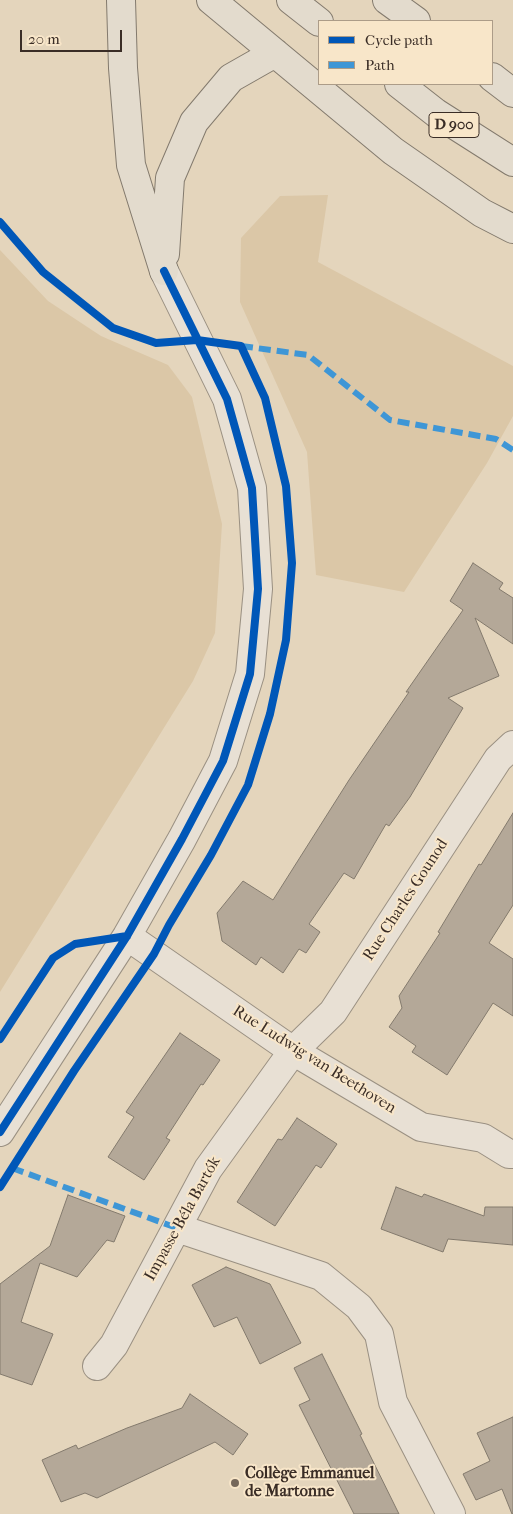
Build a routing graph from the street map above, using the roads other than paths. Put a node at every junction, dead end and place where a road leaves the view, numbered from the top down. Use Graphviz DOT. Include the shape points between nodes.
graph roads {
  1 [pos="121,0"];
  2 [pos="211,0"];
  3 [pos="291,0"];
  4 [pos="388,0"];
  5 [pos="415,20"];
  6 [pos="318,21"];
  7 [pos="275,53"];
  8 [pos="493,78"];
  9 [pos="399,85"];
  10 [pos="513,93"];
  11 [pos="513,162"];
  12 [pos="513,229"];
  13 [pos="164,270"];
  14 [pos="513,745"];
  15 [pos="127,936"];
  16 [pos="293,1051"];
  17 [pos="0,1132"];
  18 [pos="513,1154"];
  19 [pos="177,1228"];
  20 [pos="98,1366"];
  21 [pos="451,1514"];
  1 -- 13 [label="main road" via="131,164"];
  2 -- 7 [label="main road"];
  3 -- 6 [label="main road"];
  4 -- 5 [label="main road"];
  7 -- 12 [label="main road" via="393,151 482,212"];
  7 -- 13 [label="main road" via="231,78 194,122 170,178"];
  8 -- 10 [label="main road"];
  9 -- 11 [label="main road, D 900" via="436,113"];
  13 -- 15 [label="street" via="228,399 252,488 258,589 250,674 223,761"];
  14 -- 16 [label="street, Rue Charles Gounod" via="498,759 333,1012"];
  15 -- 16 [label="street, Rue Ludwig van Beethoven"];
  15 -- 17 [label="street"];
  16 -- 18 [label="street, Rue Ludwig van Beethoven" via="420,1127 483,1138"];
  16 -- 19 [label="street, Impasse Béla Bartók" via="208,1169"];
  19 -- 20 [label="street, Impasse Béla Bartók" via="114,1345"];
  19 -- 21 [label="street" via="321,1276 359,1307 378,1334 393,1402"];
}
